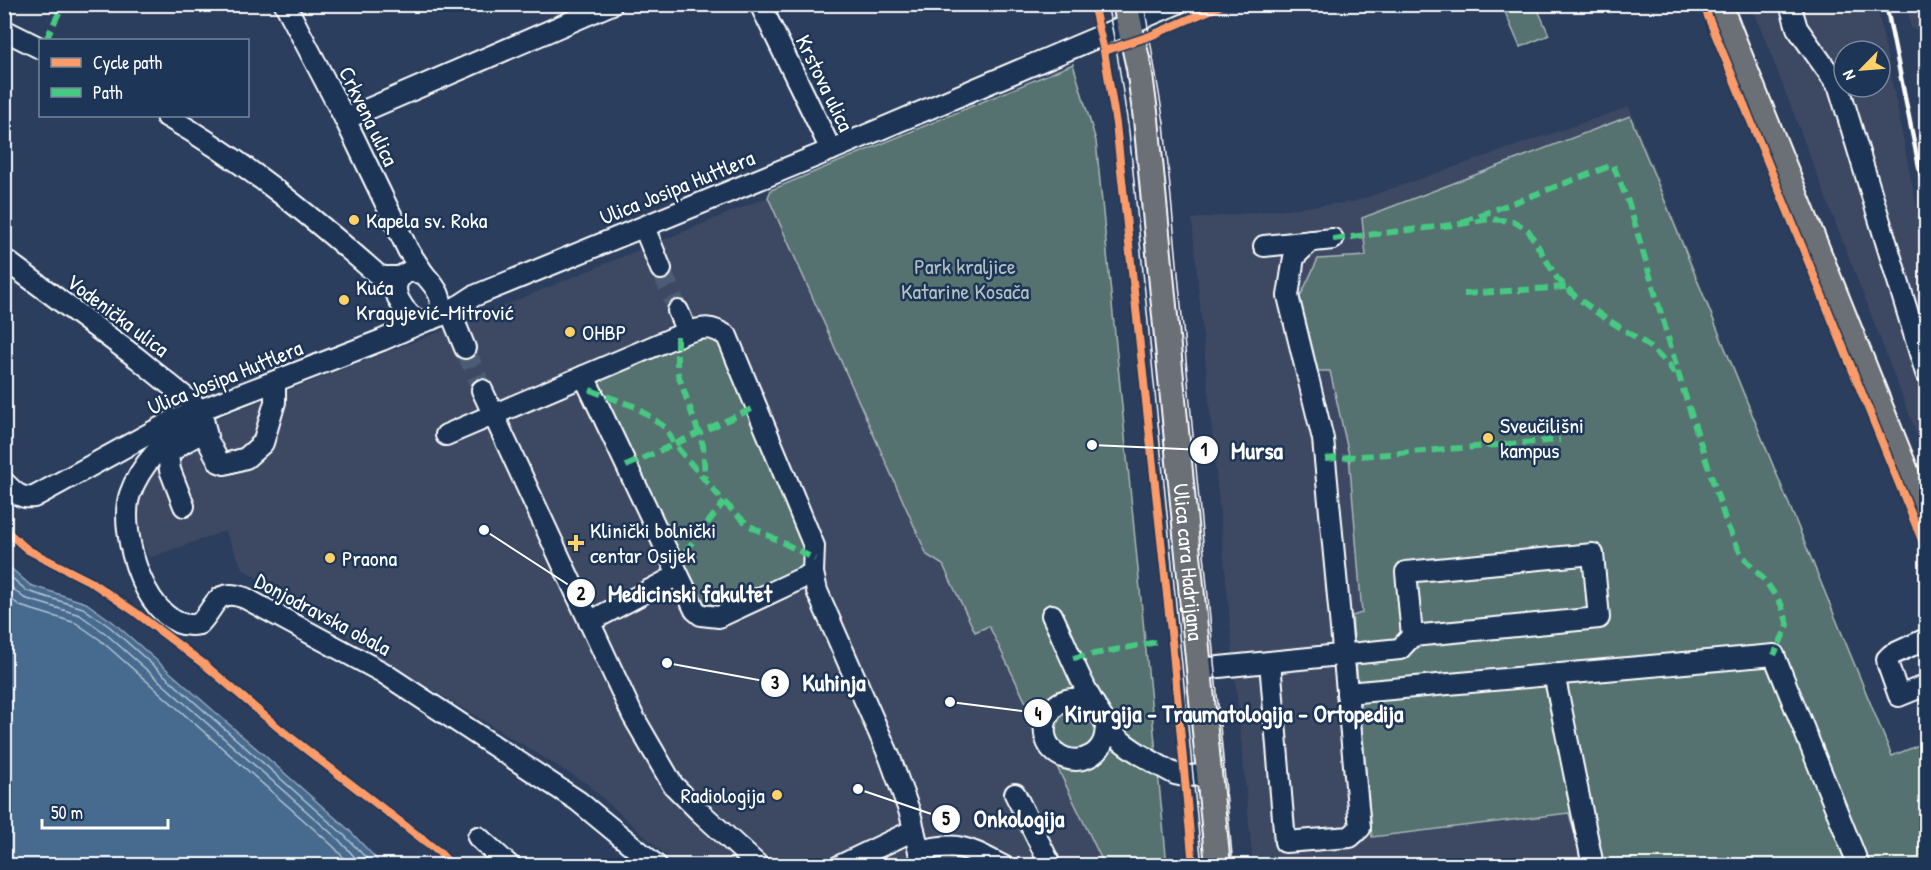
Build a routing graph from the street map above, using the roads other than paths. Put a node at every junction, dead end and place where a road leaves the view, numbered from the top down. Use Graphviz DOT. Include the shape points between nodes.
graph roads {
  1 [pos="285,4"];
  2 [pos="612,4"];
  3 [pos="760,4"];
  4 [pos="1176,4"];
  5 [pos="1719,4"];
  6 [pos="1790,4"];
  7 [pos="1127,15"];
  8 [pos="4,30"];
  9 [pos="39,48"];
  10 [pos="168,117"];
  11 [pos="345,119"];
  12 [pos="831,150"];
  13 [pos="644,227"];
  14 [pos="1333,239"];
  15 [pos="1311,241"];
  16 [pos="1264,246"];
  17 [pos="4,259"];
  18 [pos="661,269"];
  19 [pos="410,274"];
  20 [pos="437,290"];
  21 [pos="474,296"];
  22 [pos="403,303"];
  23 [pos="678,311"];
  24 [pos="437,316"];
  25 [pos="687,332"];
  26 [pos="382,340"];
  27 [pos="465,348"];
  28 [pos="1926,373"];
  29 [pos="584,376"];
  30 [pos="275,382"];
  31 [pos="482,390"];
  32 [pos="201,410"];
  33 [pos="493,416"];
  34 [pos="205,431"];
  35 [pos="446,435"];
  36 [pos="4,482"];
  37 [pos="184,506"];
  38 [pos="1926,521"];
  39 [pos="813,573"];
  40 [pos="678,574"];
  41 [pos="1052,615"];
  42 [pos="590,622"];
  43 [pos="1412,636"];
  44 [pos="1926,639"];
  45 [pos="1345,654"];
  46 [pos="1270,662"];
  47 [pos="1199,669"];
  48 [pos="1554,674"];
  49 [pos="1926,685"];
  50 [pos="1347,693"];
  51 [pos="1095,705"];
  52 [pos="1106,723"];
  53 [pos="1209,775"];
  54 [pos="1015,794"];
  55 [pos="914,830"];
  56 [pos="478,837"];
  57 [pos="922,858"];
  58 [pos="995,861"];
  59 [pos="510,866"];
  60 [pos="657,866"];
  61 [pos="759,866"];
  62 [pos="838,866"];
  63 [pos="969,866"];
  64 [pos="1048,866"];
  65 [pos="1218,866"];
  66 [pos="1593,866"];
  67 [pos="1859,866"];
  1 -- 11 [label="street, Crkvena ulica"];
  2 -- 11 [label="street"];
  3 -- 12 [label="street, Krstova ulica"];
  4 -- 7 [label="street"];
  5 -- 38 [label="main road"];
  6 -- 28 [label="street" via="1797,28 1839,87"];
  7 -- 12 [label="street"];
  7 -- 47 [label="main road, Ulica cara Hadrijana" via="1141,79"];
  8 -- 9 [label="street"];
  10 -- 19 [label="street" via="237,161 319,223 378,275"];
  11 -- 19 [label="street, Crkvena ulica" via="408,250"];
  12 -- 13 [label="street, Ulica Josipa Huttlera"];
  13 -- 18 [label="street"];
  13 -- 21 [label="street, Ulica Josipa Huttlera"];
  14 -- 15 [label="street"];
  15 -- 16 [label="street"];
  15 -- 45 [label="street" via="1294,257 1288,296 1323,439"];
  17 -- 32 [label="street, Vodenička ulica"];
  19 -- 20 [label="street, Crkvena ulica"];
  19 -- 22 [label="street" via="395,287"];
  20 -- 21 [label="street, Ulica Josipa Huttlera" via="450,297"];
  20 -- 24 [label="street" via="441,308"];
  21 -- 24 [label="street, Ulica Josipa Huttlera"];
  22 -- 24 [label="street" via="414,319"];
  22 -- 26 [label="street, Ulica Josipa Huttlera" via="398,324"];
  23 -- 25 [label="street"];
  24 -- 26 [label="street, Ulica Josipa Huttlera"];
  24 -- 27 [label="street"];
  25 -- 29 [label="street"];
  25 -- 39 [label="street" via="705,327 727,336 814,546"];
  26 -- 30 [label="street, Ulica Josipa Huttlera"];
  29 -- 33 [label="street"];
  29 -- 40 [label="street"];
  30 -- 32 [label="street, Ulica Josipa Huttlera"];
  30 -- 34 [label="street" via="275,402 263,443 246,458 219,462"];
  31 -- 33 [label="street"];
  32 -- 34 [label="street"];
  32 -- 36 [label="street, Ulica Josipa Huttlera" via="174,420 34,497 16,494"];
  32 -- 60 [label="street, Donjodravska obala" via="153,454 130,496 130,540 140,577 149,597 161,609 175,621 190,626 199,624 222,596 245,598 382,672 578,801"];
  33 -- 35 [label="street"];
  33 -- 42 [label="street"];
  34 -- 37 [label="street" via="168,454"];
  39 -- 40 [label="street" via="710,618 695,610"];
  39 -- 55 [label="street" via="817,591 890,758"];
  40 -- 42 [label="street"];
  41 -- 51 [label="street"];
  42 -- 61 [label="street" via="633,716 673,785"];
  43 -- 43 [label="street" via="1406,572 1593,554 1599,618"];
  43 -- 45 [label="street" via="1400,649"];
  44 -- 49 [label="street" via="1887,659 1899,696"];
  45 -- 46 [label="street"];
  45 -- 50 [label="street"];
  46 -- 47 [label="street"];
  46 -- 50 [label="street" via="1285,843 1350,837 1360,828"];
  47 -- 53 [label="main road, Ulica cara Hadrijana"];
  48 -- 50 [label="street"];
  48 -- 66 [label="street"];
  48 -- 67 [label="street" via="1774,655"];
  51 -- 52 [label="street"];
  51 -- 52 [label="street" via="1086,700 1066,699 1050,711 1044,730 1052,749 1069,759 1089,757 1103,742"];
  52 -- 53 [label="street" via="1119,739 1168,770 1184,776"];
  53 -- 65 [label="main road, Ulica cara Hadrijana"];
  54 -- 64 [label="street"];
  55 -- 57 [label="street"];
  55 -- 62 [label="street"];
  56 -- 59 [label="street"];
  57 -- 58 [label="street" via="950,845"];
  58 -- 63 [label="street"];
}
